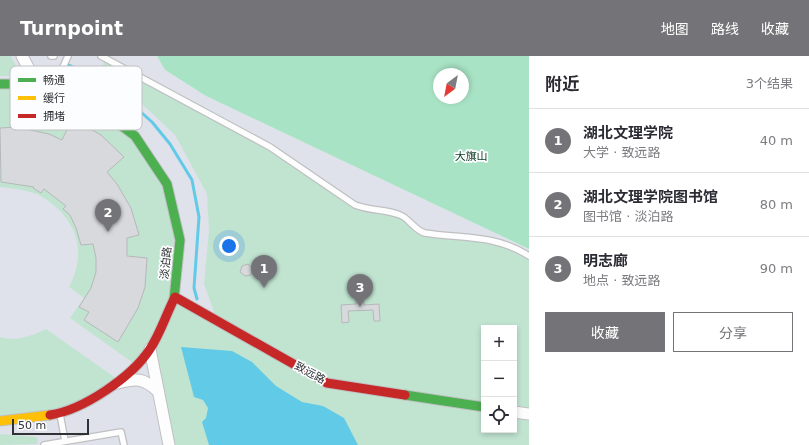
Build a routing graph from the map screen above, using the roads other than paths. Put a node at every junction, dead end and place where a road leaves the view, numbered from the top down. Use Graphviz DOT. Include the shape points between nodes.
graph roads {
  1 [pos="22,56"];
  2 [pos="51,56"];
  3 [pos="54,56"];
  4 [pos="68,56"];
  5 [pos="101,56"];
  6 [pos="27,66"];
  7 [pos="63,66"];
  8 [pos="120,66"];
  9 [pos="142,78"];
  10 [pos="127,130"];
  11 [pos="529,256"];
  12 [pos="175,297"];
  13 [pos="150,349"];
  14 [pos="118,383"];
  15 [pos="158,391"];
  16 [pos="481,407"];
  17 [pos="517,412"];
  18 [pos="60,414"];
  19 [pos="529,414"];
  20 [pos="0,421"];
  21 [pos="65,441"];
  22 [pos="44,445"];
  23 [pos="124,445"];
  24 [pos="169,445"];
  1 -- 6 [label="street"];
  2 -- 3 [label="lane"];
  4 -- 7 [label="lane"];
  5 -- 8 [label="lane"];
  9 -- 11 [label="lane" via="270,147 355,205 367,210 401,215 422,233 477,237 514,246"];
  10 -- 12 [label="street, 淡泊路" via="135,136 167,184 180,240"];
  12 -- 13 [label="street, 淡泊路"];
  12 -- 16 [label="street, 致远路" via="326,383"];
  13 -- 14 [label="street, 淡泊路"];
  13 -- 15 [label="street"];
  14 -- 15 [label="street" via="138,379"];
  14 -- 18 [label="street, 淡泊路"];
  15 -- 24 [label="street"];
  17 -- 19 [label="street"];
  18 -- 20 [label="street, 淡泊路"];
  18 -- 21 [label="lane"];
  21 -- 22 [label="lane"];
  21 -- 23 [label="lane" via="121,432"];
}
